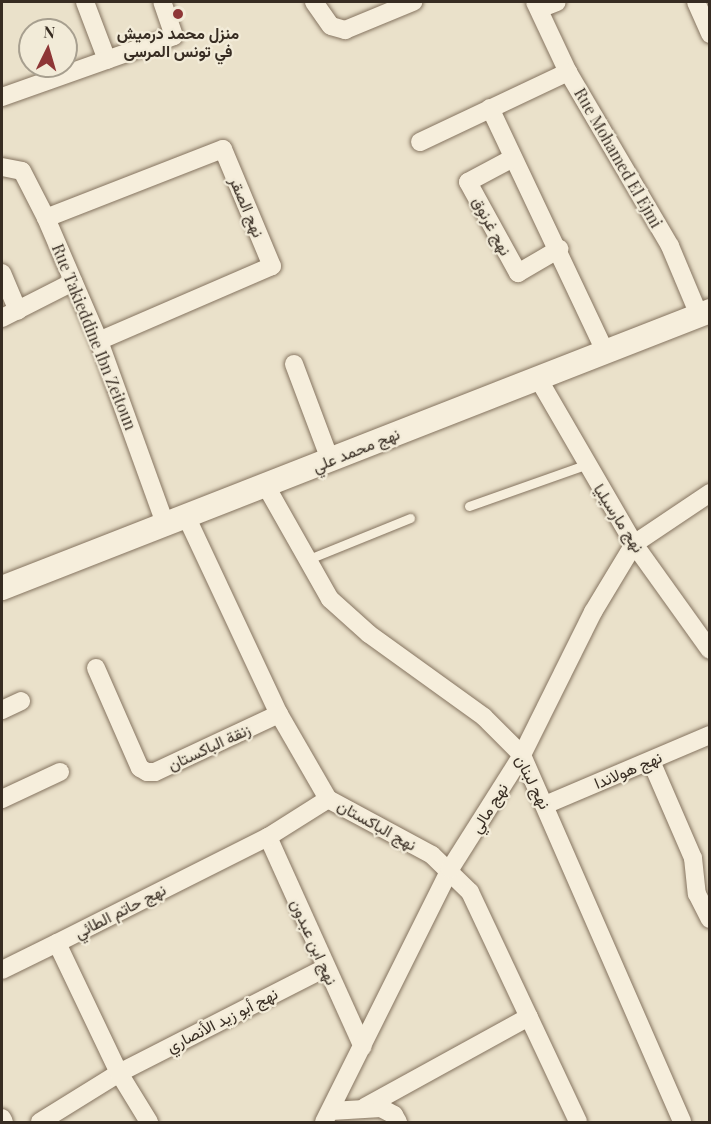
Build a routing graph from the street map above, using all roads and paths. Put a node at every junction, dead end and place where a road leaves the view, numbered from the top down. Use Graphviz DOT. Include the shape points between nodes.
graph roads {
  1 [pos="86,2"];
  2 [pos="162,2"];
  3 [pos="314,2"];
  4 [pos="413,2"];
  5 [pos="557,2"];
  6 [pos="696,2"];
  7 [pos="537,5"];
  8 [pos="710,34"];
  9 [pos="107,60"];
  10 [pos="568,72"];
  11 [pos="2,97"];
  12 [pos="490,108"];
  13 [pos="420,142"];
  14 [pos="513,158"];
  15 [pos="2,167"];
  16 [pos="46,218"];
  17 [pos="559,249"];
  18 [pos="2,273"];
  19 [pos="73,282"];
  20 [pos="704,313"];
  21 [pos="10,314"];
  22 [pos="99,341"];
  23 [pos="606,353"];
  24 [pos="294,364"];
  25 [pos="538,380"];
  26 [pos="330,460"];
  27 [pos="585,465"];
  28 [pos="266,486"];
  29 [pos="710,493"];
  30 [pos="469,506"];
  31 [pos="411,518"];
  32 [pos="177,522"];
  33 [pos="634,544"];
  34 [pos="309,559"];
  35 [pos="2,588"];
  36 [pos="710,650"];
  37 [pos="96,668"];
  38 [pos="21,701"];
  39 [pos="2,710"];
  40 [pos="279,714"];
  41 [pos="710,735"];
  42 [pos="522,755"];
  43 [pos="651,761"];
  44 [pos="60,771"];
  45 [pos="328,798"];
  46 [pos="2,799"];
  47 [pos="545,805"];
  48 [pos="268,837"];
  49 [pos="450,869"];
  50 [pos="710,919"];
  51 [pos="57,943"];
  52 [pos="325,968"];
  53 [pos="2,970"];
  54 [pos="529,1017"];
  55 [pos="363,1047"];
  56 [pos="119,1073"];
  57 [pos="365,1107"];
  58 [pos="327,1117"];
  59 [pos="2,1118"];
  60 [pos="396,1119"];
  61 [pos="4,1122"];
  62 [pos="40,1122"];
  63 [pos="149,1122"];
  64 [pos="579,1122"];
  65 [pos="682,1122"];
  1 -- 9 [label="street"];
  2 -- 9 [label="street" via="174,36"];
  3 -- 4 [label="street" via="331,26 345,30"];
  5 -- 7 [label="street"];
  6 -- 8 [label="street"];
  7 -- 10 [label="street, Rue Mohamed El Ejmi"];
  9 -- 11 [label="street"];
  10 -- 12 [label="street"];
  10 -- 20 [label="street, Rue Mohamed El Ejmi"];
  12 -- 13 [label="street"];
  12 -- 14 [label="street"];
  14 -- 17 [label="street"];
  14 -- 17 [label="street, نهج غرنوق" via="468,182 518,273"];
  15 -- 16 [label="street, Rue Takieddine Ibn Zeitoun" via="22,171"];
  16 -- 19 [label="street, Rue Takieddine Ibn Zeitoun"];
  16 -- 22 [label="street, نهج الصقر" via="223,149 272,266"];
  17 -- 23 [label="street"];
  18 -- 21 [label="street"];
  19 -- 21 [label="street"];
  19 -- 22 [label="street, Rue Takieddine Ibn Zeitoun"];
  20 -- 23 [label="street, نهج محمد علي"];
  22 -- 32 [label="street, Rue Takieddine Ibn Zeitoun"];
  23 -- 25 [label="street, نهج محمد علي"];
  24 -- 26 [label="street"];
  25 -- 26 [label="street, نهج محمد علي"];
  25 -- 27 [label="street, نهج مارسيليا"];
  26 -- 28 [label="street, نهج محمد علي"];
  27 -- 30 [label="lane"];
  27 -- 33 [label="street, نهج مارسيليا"];
  28 -- 32 [label="street, نهج محمد علي"];
  28 -- 34 [label="street, نهج لبنان"];
  29 -- 33 [label="street, نهج مالي"];
  31 -- 34 [label="lane"];
  32 -- 35 [label="street, نهج محمد علي"];
  32 -- 40 [label="street, نهج الباكستان"];
  33 -- 36 [label="street, نهج مارسيليا"];
  33 -- 42 [label="street, نهج مالي" via="593,612"];
  34 -- 42 [label="street, نهج لبنان" via="330,599 343,612 484,717"];
  37 -- 40 [label="street, زنقة الباكستان" via="140,768 147,772 155,772"];
  38 -- 39 [label="street"];
  40 -- 45 [label="street, نهج الباكستان"];
  41 -- 43 [label="street, نهج هولاندا"];
  42 -- 47 [label="street, نهج لبنان"];
  42 -- 49 [label="street, نهج مالي"];
  43 -- 47 [label="street, نهج هولاندا"];
  43 -- 50 [label="street" via="693,858 697,894"];
  44 -- 46 [label="street"];
  45 -- 48 [label="street, نهج حاتم الطائي"];
  45 -- 49 [label="street, نهج الباكستان"];
  47 -- 65 [label="street, نهج لبنان"];
  48 -- 51 [label="street, نهج حاتم الطائي"];
  48 -- 52 [label="street, نهج ابن عبدون"];
  49 -- 54 [label="street, نهج الباكستان" via="470,892"];
  49 -- 55 [label="street, نهج مالي"];
  51 -- 53 [label="street"];
  51 -- 56 [label="street, نهج حاتم الطائي"];
  52 -- 55 [label="street, نهج ابن عبدون"];
  52 -- 56 [label="street, نهج أبو زيد الأنصاري"];
  54 -- 57 [label="street"];
  54 -- 64 [label="street, نهج الباكستان"];
  55 -- 58 [label="street, نهج مالي"];
  56 -- 62 [label="street, نهج أبو زيد الأنصاري"];
  56 -- 63 [label="street, نهج حاتم الطائي"];
  57 -- 58 [label="street"];
  57 -- 60 [label="street" via="381,1108"];
  59 -- 61 [label="street"];
}
